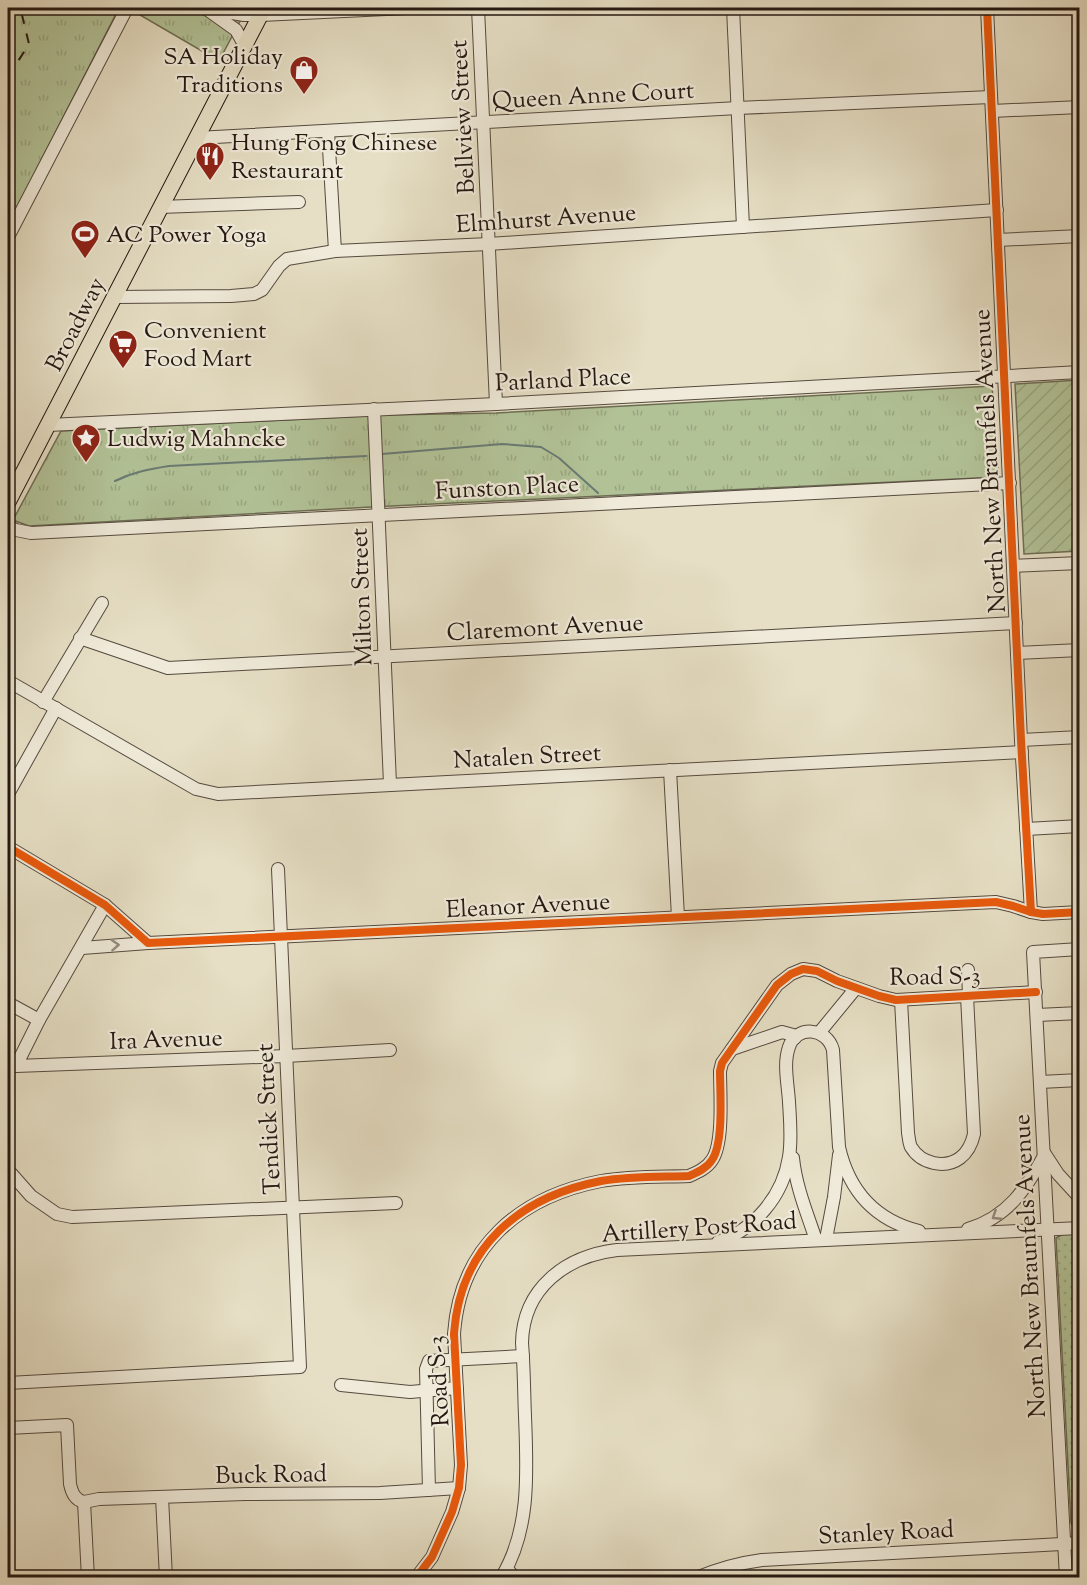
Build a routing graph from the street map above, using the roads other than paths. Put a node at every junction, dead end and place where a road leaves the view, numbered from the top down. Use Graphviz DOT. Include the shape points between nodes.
graph roads {
  1 [pos="127,8"];
  2 [pos="203,8"];
  3 [pos="407,8"];
  4 [pos="478,8"];
  5 [pos="733,8"];
  6 [pos="987,8"];
  7 [pos="263,11"];
  8 [pos="245,46"];
  9 [pos="991,97"];
  10 [pos="1080,107"];
  11 [pos="738,108"];
  12 [pos="992,111"];
  13 [pos="483,122"];
  14 [pos="328,131"];
  15 [pos="197,138"];
  16 [pos="299,202"];
  17 [pos="160,207"];
  18 [pos="997,210"];
  19 [pos="743,226"];
  20 [pos="1080,236"];
  21 [pos="8,237"];
  22 [pos="998,240"];
  23 [pos="489,244"];
  24 [pos="335,251"];
  25 [pos="114,297"];
  26 [pos="1080,372"];
  27 [pos="1005,376"];
  28 [pos="496,404"];
  29 [pos="374,409"];
  30 [pos="48,425"];
  31 [pos="1010,483"];
  32 [pos="8,502"];
  33 [pos="379,514"];
  34 [pos="8,526"];
  35 [pos="1080,563"];
  36 [pos="1013,566"];
  37 [pos="102,603"];
  38 [pos="1016,623"];
  39 [pos="80,638"];
  40 [pos="1080,650"];
  41 [pos="1017,653"];
  42 [pos="384,656"];
  43 [pos="8,681"];
  44 [pos="43,702"];
  45 [pos="56,708"];
  46 [pos="1080,737"];
  47 [pos="1022,746"];
  48 [pos="670,770"];
  49 [pos="390,784"];
  50 [pos="8,794"];
  51 [pos="1080,826"];
  52 [pos="1026,829"];
  53 [pos="8,847"];
  54 [pos="278,869"];
  55 [pos="105,905"];
  56 [pos="1031,912"];
  57 [pos="1080,912"];
  58 [pos="678,917"];
  59 [pos="280,937"];
  60 [pos="148,943"];
  61 [pos="82,948"];
  62 [pos="1080,949"];
  63 [pos="968,970"];
  64 [pos="856,988"];
  65 [pos="1036,992"];
  66 [pos="968,996"];
  67 [pos="901,1000"];
  68 [pos="8,1003"];
  69 [pos="1080,1013"];
  70 [pos="1037,1016"];
  71 [pos="39,1020"];
  72 [pos="819,1033"];
  73 [pos="795,1038"];
  74 [pos="732,1049"];
  75 [pos="390,1050"];
  76 [pos="286,1056"];
  77 [pos="1080,1080"];
  78 [pos="1040,1082"];
  79 [pos="791,1142"];
  80 [pos="839,1147"];
  81 [pos="1045,1154"];
  82 [pos="8,1170"];
  83 [pos="1080,1198"];
  84 [pos="396,1203"];
  85 [pos="293,1207"];
  86 [pos="1080,1228"];
  87 [pos="1048,1230"];
  88 [pos="952,1233"];
  89 [pos="935,1234"];
  90 [pos="821,1240"];
  91 [pos="707,1245"];
  92 [pos="523,1356"];
  93 [pos="456,1359"];
  94 [pos="8,1383"];
  95 [pos="341,1385"];
  96 [pos="457,1388"];
  97 [pos="427,1391"];
  98 [pos="8,1428"];
  99 [pos="459,1488"];
  100 [pos="429,1490"];
  101 [pos="162,1497"];
  102 [pos="84,1502"];
  103 [pos="1080,1542"];
  104 [pos="1064,1544"];
  105 [pos="717,1574"];
  106 [pos="507,1575"];
  107 [pos="88,1578"];
  108 [pos="166,1578"];
  109 [pos="416,1578"];
  110 [pos="696,1578"];
  111 [pos="1066,1578"];
  1 -- 21 [label="street"];
  2 -- 7 [label="street" via="244,15"];
  2 -- 8 [label="street" via="236,30"];
  3 -- 7 [label="street"];
  4 -- 13 [label="street, Bellview Street"];
  5 -- 11 [label="street"];
  6 -- 9 [label="street, North New Braunfels Avenue"];
  7 -- 8 [label="main road, Broadway"];
  8 -- 15 [label="main road, Broadway"];
  9 -- 11 [label="street, Queen Anne Court"];
  9 -- 12 [label="street, North New Braunfels Avenue"];
  10 -- 12 [label="street"];
  11 -- 13 [label="street, Queen Anne Court"];
  11 -- 19 [label="street"];
  12 -- 18 [label="street, North New Braunfels Avenue"];
  13 -- 14 [label="street, Queen Anne Court"];
  13 -- 23 [label="street, Bellview Street"];
  14 -- 15 [label="street, Queen Anne Court"];
  14 -- 24 [label="street"];
  15 -- 17 [label="main road, Broadway"];
  16 -- 17 [label="street"];
  17 -- 25 [label="main road, Broadway"];
  18 -- 19 [label="street, Elmhurst Avenue"];
  18 -- 22 [label="street, North New Braunfels Avenue"];
  19 -- 23 [label="street, Elmhurst Avenue"];
  20 -- 22 [label="street"];
  22 -- 27 [label="street, North New Braunfels Avenue"];
  23 -- 24 [label="street, Elmhurst Avenue"];
  23 -- 28 [label="street, Bellview Street"];
  24 -- 25 [label="street, Elmhurst Avenue" via="287,259 262,290 254,294"];
  25 -- 30 [label="main road, Broadway"];
  26 -- 27 [label="street, Parland Place"];
  27 -- 28 [label="street, Parland Place"];
  27 -- 31 [label="street, North New Braunfels Avenue"];
  28 -- 29 [label="street, Parland Place"];
  29 -- 30 [label="street, Parland Place"];
  29 -- 33 [label="street, Milton Street"];
  30 -- 32 [label="main road, Broadway"];
  31 -- 33 [label="street, Funston Place"];
  31 -- 36 [label="street, North New Braunfels Avenue"];
  33 -- 34 [label="street, Funston Place" via="31,533"];
  33 -- 42 [label="street, Milton Street"];
  35 -- 36 [label="street"];
  36 -- 38 [label="street, North New Braunfels Avenue"];
  37 -- 39 [label="street"];
  38 -- 41 [label="street, North New Braunfels Avenue"];
  38 -- 42 [label="street, Claremont Avenue"];
  39 -- 42 [label="street, Claremont Avenue" via="168,668"];
  39 -- 44 [label="street"];
  40 -- 41 [label="street"];
  41 -- 47 [label="street, North New Braunfels Avenue"];
  42 -- 49 [label="street, Milton Street"];
  43 -- 44 [label="street"];
  44 -- 45 [label="street, Natalen Street"];
  45 -- 49 [label="street, Natalen Street" via="196,789 218,794"];
  45 -- 50 [label="street"];
  46 -- 47 [label="street, Natalen Street"];
  47 -- 48 [label="street, Natalen Street"];
  47 -- 52 [label="street, North New Braunfels Avenue"];
  48 -- 49 [label="street, Natalen Street"];
  48 -- 58 [label="street"];
  51 -- 52 [label="street"];
  52 -- 56 [label="street, North New Braunfels Avenue"];
  53 -- 55 [label="street"];
  54 -- 59 [label="street, Tendick Street"];
  55 -- 60 [label="street"];
  55 -- 61 [label="street"];
  56 -- 57 [label="street, Eleanor Avenue"];
  56 -- 58 [label="street, Eleanor Avenue" via="996,902"];
  58 -- 59 [label="street, Eleanor Avenue"];
  59 -- 60 [label="street, Eleanor Avenue"];
  59 -- 76 [label="street, Tendick Street"];
  61 -- 60 [label="street, Eleanor Avenue, one-way"];
  61 -- 71 [label="street"];
  62 -- 65 [label="street, North New Braunfels Avenue" via="1033,952"];
  63 -- 66 [label="street, Road S-3"];
  64 -- 67 [label="street, Road S-3"];
  64 -- 72 [label="street"];
  64 -- 74 [label="street, Road S-3" via="817,971 803,969 791,974 777,985"];
  65 -- 66 [label="street, Road S-3"];
  65 -- 70 [label="street, North New Braunfels Avenue"];
  66 -- 67 [label="street, Road S-3"];
  66 -- 67 [label="street" via="974,1134 962,1157 936,1164 923,1159 911,1147 908,1133"];
  68 -- 71 [label="street"];
  69 -- 70 [label="street"];
  70 -- 78 [label="street, North New Braunfels Avenue"];
  71 -- 76 [label="street, Ira Avenue" via="16,1066"];
  72 -- 73 [label="street"];
  72 -- 80 [label="street" via="828,1038 833,1050"];
  73 -- 74 [label="street" via="782,1032"];
  73 -- 79 [label="street" via="786,1059"];
  74 -- 93 [label="street, Road S-3" via="720,1071 719,1140 712,1160 689,1176 603,1181 568,1190 520,1213 494,1235 464,1284 455,1313"];
  75 -- 76 [label="street, Ira Avenue"];
  76 -- 85 [label="street, Tendick Street"];
  77 -- 78 [label="street"];
  78 -- 81 [label="street, North New Braunfels Avenue"];
  79 -- 90 [label="street" via="801,1197"];
  79 -- 91 [label="street" via="783,1180 760,1216 722,1241"];
  80 -- 89 [label="street" via="852,1182 879,1213 898,1224"];
  80 -- 90 [label="street" via="834,1197"];
  81 -- 83 [label="street"];
  81 -- 87 [label="street, North New Braunfels Avenue"];
  81 -- 88 [label="street, Artillery Post Road, one-way" via="1010,1206 984,1223"];
  82 -- 85 [label="street" via="31,1196 65,1216"];
  84 -- 85 [label="street"];
  85 -- 94 [label="street, Tendick Street" via="300,1367"];
  86 -- 87 [label="street, Artillery Post Road"];
  87 -- 88 [label="street, Artillery Post Road"];
  87 -- 104 [label="street, North New Braunfels Avenue"];
  88 -- 89 [label="street, Artillery Post Road"];
  89 -- 90 [label="street, Artillery Post Road"];
  90 -- 91 [label="street, Artillery Post Road"];
  91 -- 92 [label="street, Artillery Post Road" via="606,1251 568,1266 547,1281 530,1303 523,1327"];
  92 -- 93 [label="street"];
  92 -- 106 [label="street, Artillery Post Road" via="527,1474 521,1526"];
  93 -- 96 [label="street, Road S-3"];
  93 -- 97 [label="street" via="429,1361"];
  95 -- 97 [label="street"];
  96 -- 97 [label="street"];
  96 -- 99 [label="street, Road S-3"];
  97 -- 100 [label="street"];
  98 -- 102 [label="street" via="67,1425 70,1484 72,1493"];
  99 -- 100 [label="street, Buck Road"];
  99 -- 109 [label="street, Road S-3" via="432,1557"];
  100 -- 101 [label="street, Buck Road"];
  101 -- 102 [label="street, Buck Road"];
  101 -- 108 [label="street"];
  102 -- 107 [label="street"];
  103 -- 104 [label="street, Stanley Road"];
  104 -- 105 [label="street, Stanley Road" via="772,1559 740,1563"];
  104 -- 111 [label="street, North New Braunfels Avenue"];
  105 -- 110 [label="street, Stanley Road"];
}
